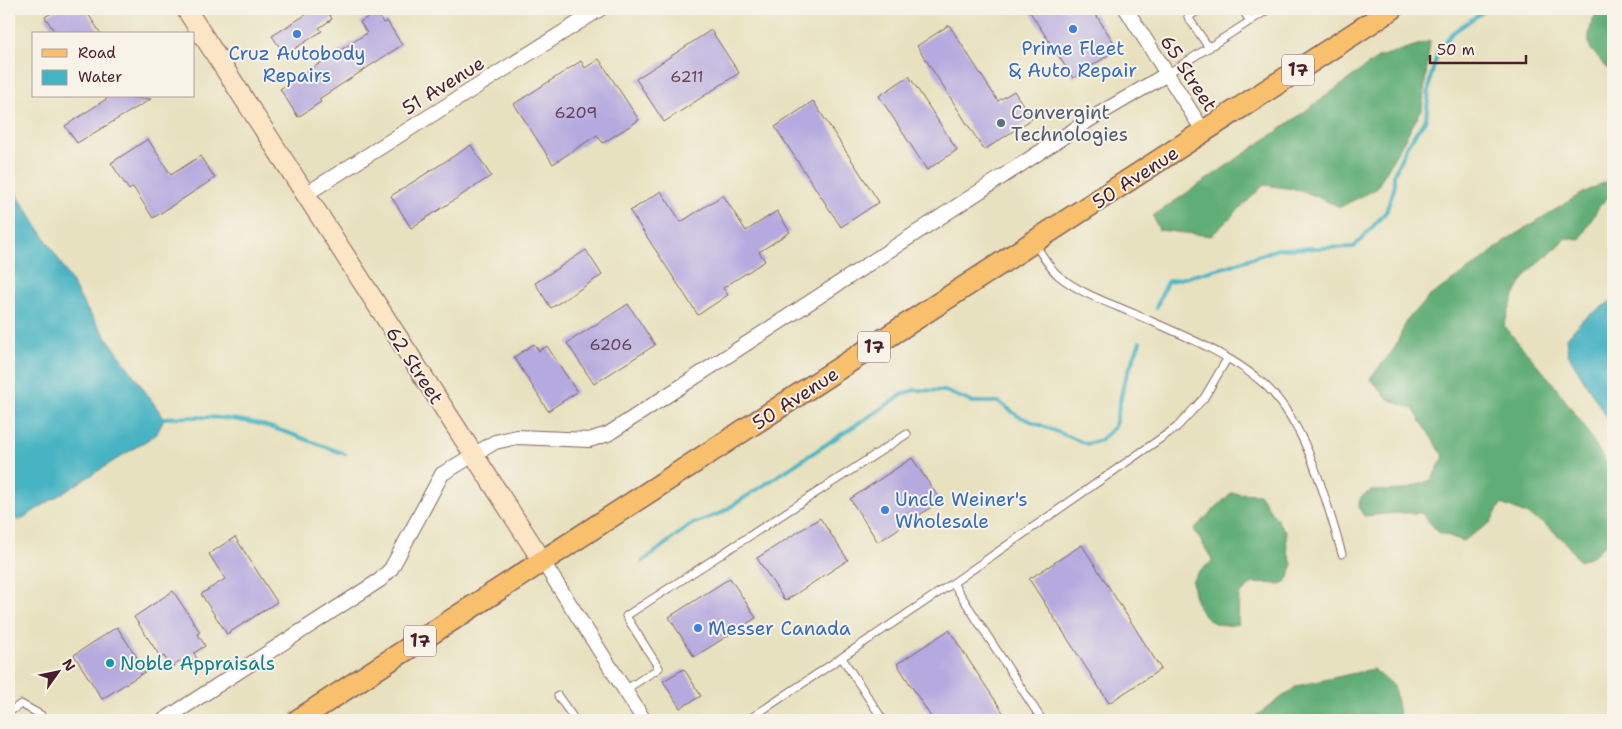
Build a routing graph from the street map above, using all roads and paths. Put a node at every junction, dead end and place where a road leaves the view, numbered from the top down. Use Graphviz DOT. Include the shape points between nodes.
graph roads {
  1 [pos="186,9"];
  2 [pos="600,9"];
  3 [pos="1126,9"];
  4 [pos="1201,9"];
  5 [pos="1242,9"];
  6 [pos="1269,9"];
  7 [pos="1392,9"];
  8 [pos="1250,21"];
  9 [pos="1209,48"];
  10 [pos="1167,74"];
  11 [pos="1204,132"];
  12 [pos="306,194"];
  13 [pos="1034,243"];
  14 [pos="1227,359"];
  15 [pos="907,434"];
  16 [pos="473,455"];
  17 [pos="1342,554"];
  18 [pos="543,562"];
  19 [pos="953,583"];
  20 [pos="842,658"];
  21 [pos="625,690"];
  22 [pos="558,696"];
  23 [pos="9,712"];
  24 [pos="41,715"];
  25 [pos="164,720"];
  26 [pos="298,720"];
  27 [pos="575,720"];
  28 [pos="644,720"];
  29 [pos="748,720"];
  30 [pos="883,720"];
  31 [pos="1042,720"];
  1 -- 12 [label="main road, 62 Street"];
  2 -- 12 [label="street, 51 Avenue"];
  3 -- 10 [label="street, 65 Street"];
  4 -- 9 [label="lane" via="1188,17"];
  5 -- 8 [label="lane"];
  6 -- 8 [label="lane"];
  7 -- 11 [label="main road, 50 Avenue / 17"];
  8 -- 9 [label="lane"];
  9 -- 10 [label="lane"];
  10 -- 11 [label="street, 65 Street"];
  10 -- 16 [label="street" via="1089,120 608,434 589,440 517,437 495,442"];
  11 -- 13 [label="main road, 50 Avenue / 17"];
  12 -- 16 [label="main road, 62 Street"];
  13 -- 14 [label="lane" via="1050,267 1068,282"];
  13 -- 18 [label="main road, 50 Avenue / 17"];
  14 -- 17 [label="lane" via="1264,384 1287,413 1325,492"];
  14 -- 19 [label="lane" via="1204,398 1177,427"];
  15 -- 21 [label="lane" via="626,616 659,668"];
  16 -- 18 [label="main road, 62 Street"];
  16 -- 25 [label="street" via="442,474 391,569 380,580"];
  18 -- 21 [label="street, 62 Street"];
  18 -- 26 [label="main road, 50 Avenue / 17"];
  19 -- 20 [label="lane"];
  19 -- 31 [label="lane"];
  20 -- 29 [label="lane"];
  20 -- 30 [label="lane"];
  21 -- 28 [label="street, 62 Street"];
  22 -- 27 [label="lane"];
  23 -- 24 [label="lane" via="21,704"];
}
